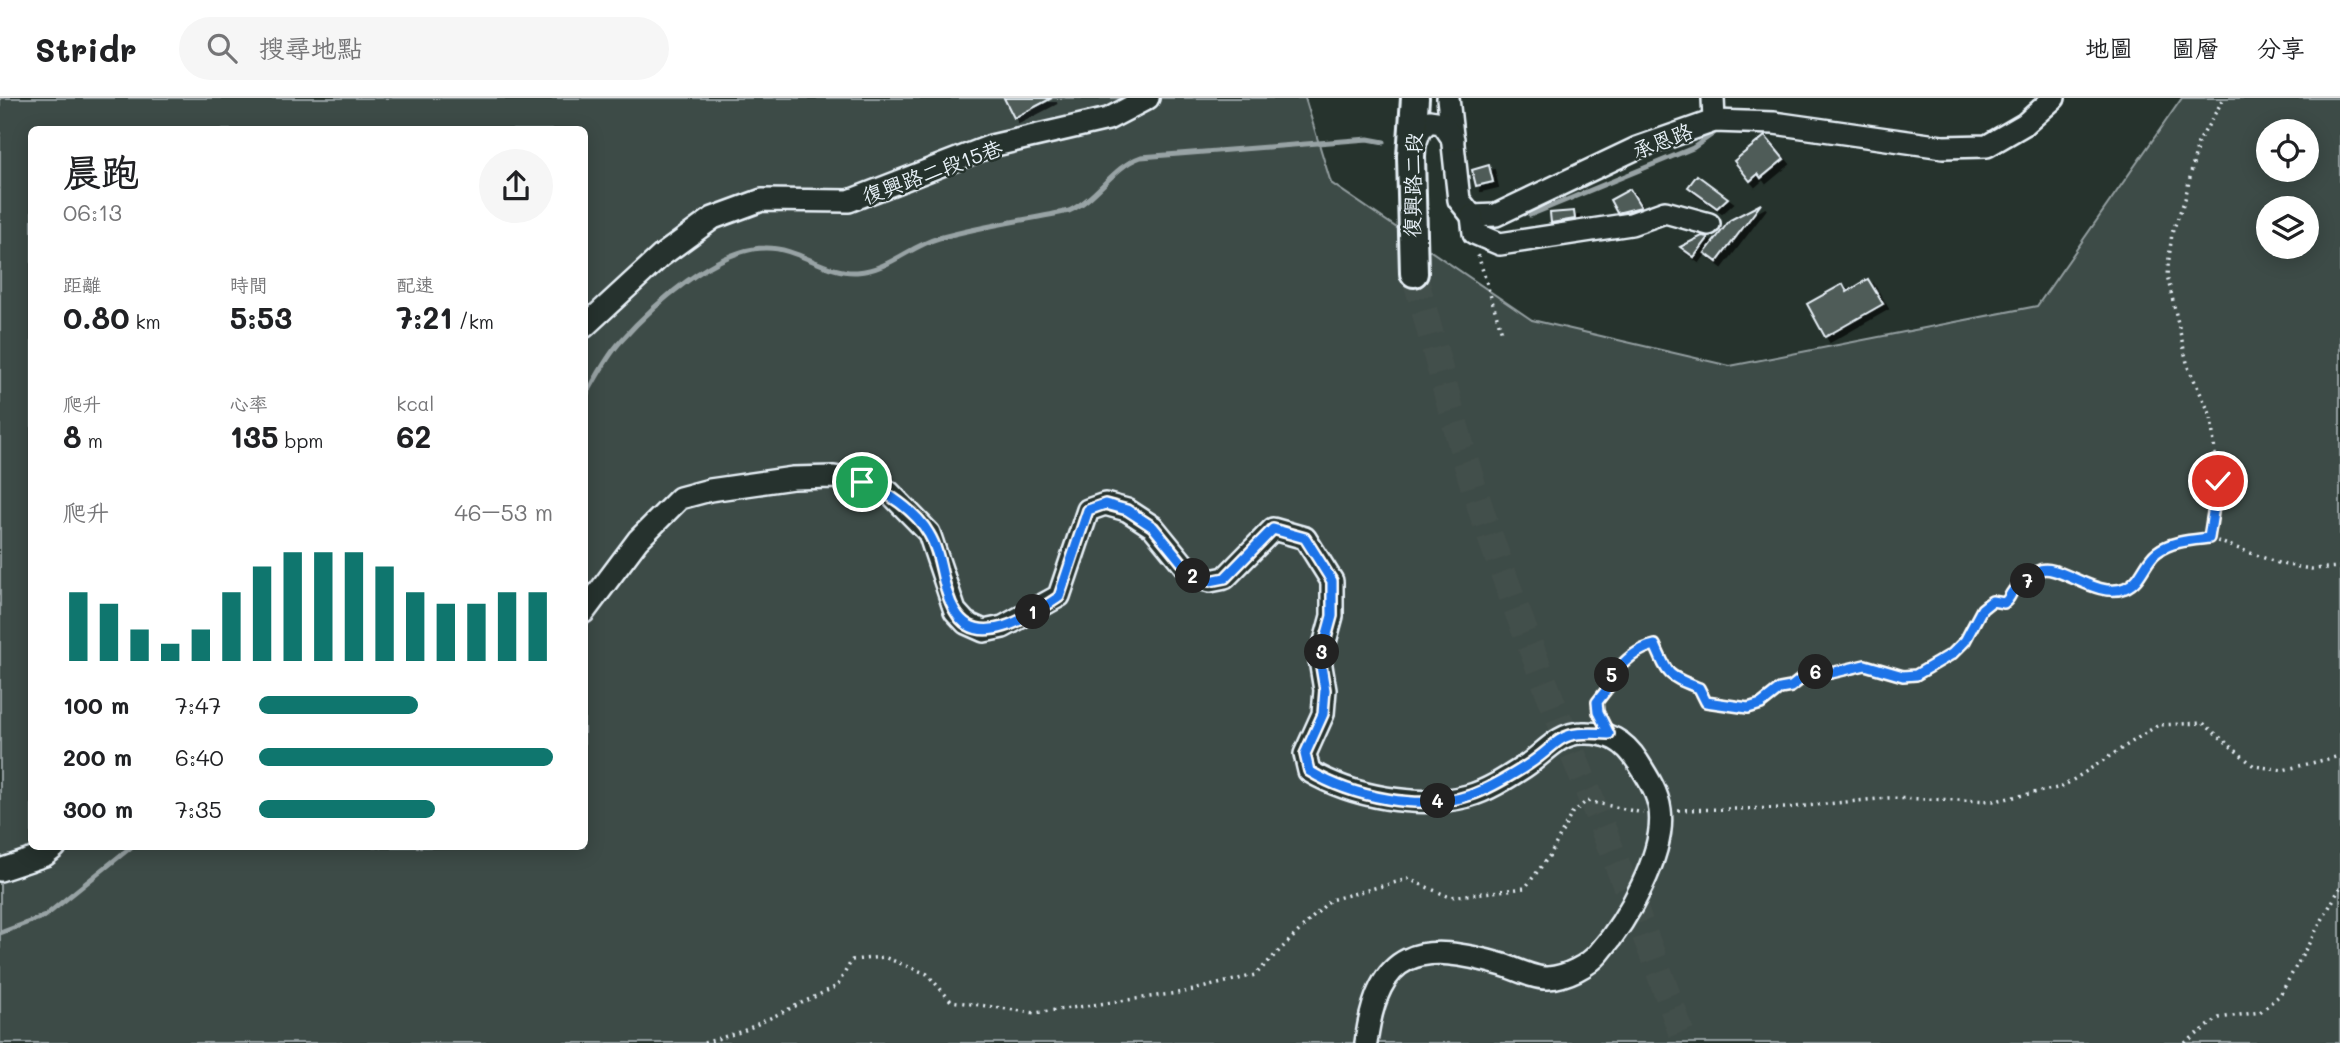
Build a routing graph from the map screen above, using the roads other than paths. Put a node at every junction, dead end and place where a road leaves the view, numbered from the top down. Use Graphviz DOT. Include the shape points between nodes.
graph roads {
  1 [pos="1148,98"];
  2 [pos="1415,98"];
  3 [pos="1448,98"];
  4 [pos="1713,98"];
  5 [pos="2054,98"];
  6 [pos="1714,121"];
  7 [pos="1453,139"];
  8 [pos="1411,156"];
  9 [pos="1709,224"];
  10 [pos="1473,225"];
  11 [pos="1414,273"];
  12 [pos="588,323"];
  13 [pos="588,607"];
  14 [pos="51,850"];
  15 [pos="0,870"];
  16 [pos="1366,1043"];
  1 -- 12 [label="street, 復興路二段15巷" via="1108,119 991,146 849,201 762,200 713,218 661,256"];
  2 -- 8 [label="main road, 復興路二段"];
  3 -- 7 [label="street"];
  4 -- 6 [label="street"];
  5 -- 6 [label="street, 承恩路" via="2025,124 1987,146 1943,147 1774,122"];
  6 -- 10 [label="street, 承恩路" via="1637,148"];
  7 -- 8 [label="street" via="1442,123 1429,121 1420,130"];
  7 -- 10 [label="street" via="1459,200"];
  8 -- 11 [label="main road, 復興路二段"];
  9 -- 10 [label="street" via="1665,212 1631,224 1500,244"];
  13 -- 16 [label="street" via="638,540 680,498 793,478 834,477 889,492 929,533 955,611 966,623 984,631 1003,627 1059,597 1088,510 1105,504 1127,510 1153,527 1193,576 1210,581 1225,578 1273,529 1305,538 1332,581 1332,616 1320,660 1323,714 1305,754 1309,771 1354,791 1438,801 1469,796 1526,766 1565,735 1609,734 1628,746 1649,779 1660,810 1659,837 1648,872 1617,933 1590,965 1547,979 1447,952 1412,955 1386,978 1369,1016"];
  14 -- 15 [label="street"];
}
